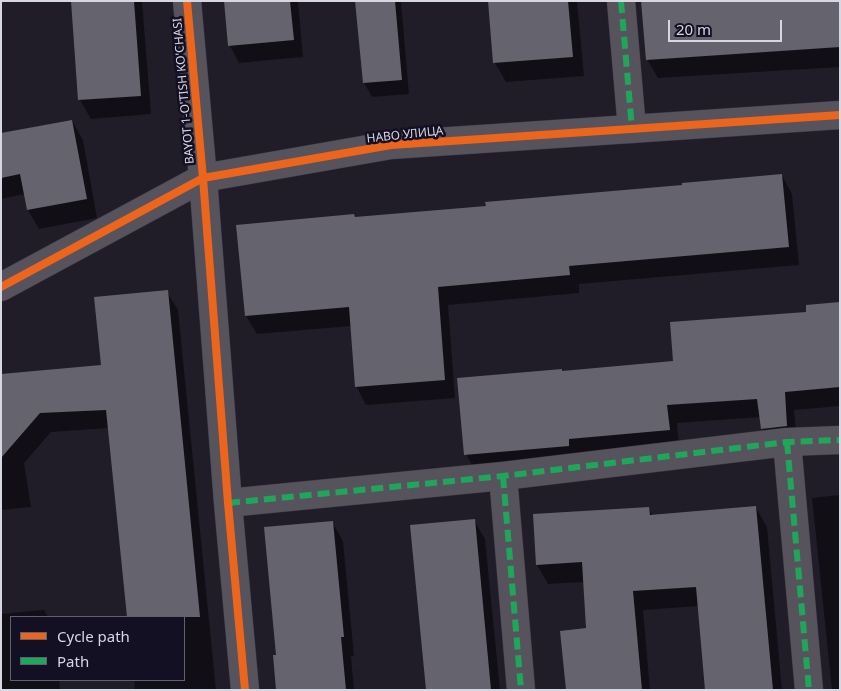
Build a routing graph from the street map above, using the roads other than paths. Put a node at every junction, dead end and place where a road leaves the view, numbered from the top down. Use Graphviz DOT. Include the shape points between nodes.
graph roads {
  1 [pos="187,1"];
  2 [pos="621,1"];
  3 [pos="840,115"];
  4 [pos="632,129"];
  5 [pos="203,178"];
  6 [pos="1,287"];
  7 [pos="840,440"];
  8 [pos="787,442"];
  9 [pos="503,476"];
  10 [pos="228,503"];
  11 [pos="245,690"];
  12 [pos="521,690"];
  13 [pos="809,690"];
  1 -- 5 [label="street, BAYOT 1-O'TISH KO'CHASI"];
  2 -- 4 [label="street"];
  3 -- 4 [label="street, НАВО УЛИЦА"];
  4 -- 5 [label="street, НАВО УЛИЦА" via="391,145"];
  5 -- 6 [label="street, НАВО УЛИЦА"];
  5 -- 10 [label="street, BAYOT 1-O'TISH KO'CHASI"];
  7 -- 8 [label="street"];
  8 -- 9 [label="street"];
  8 -- 13 [label="street"];
  9 -- 10 [label="street"];
  9 -- 12 [label="street"];
  10 -- 11 [label="street, BAYOT 1-O'TISH KO'CHASI"];
}
